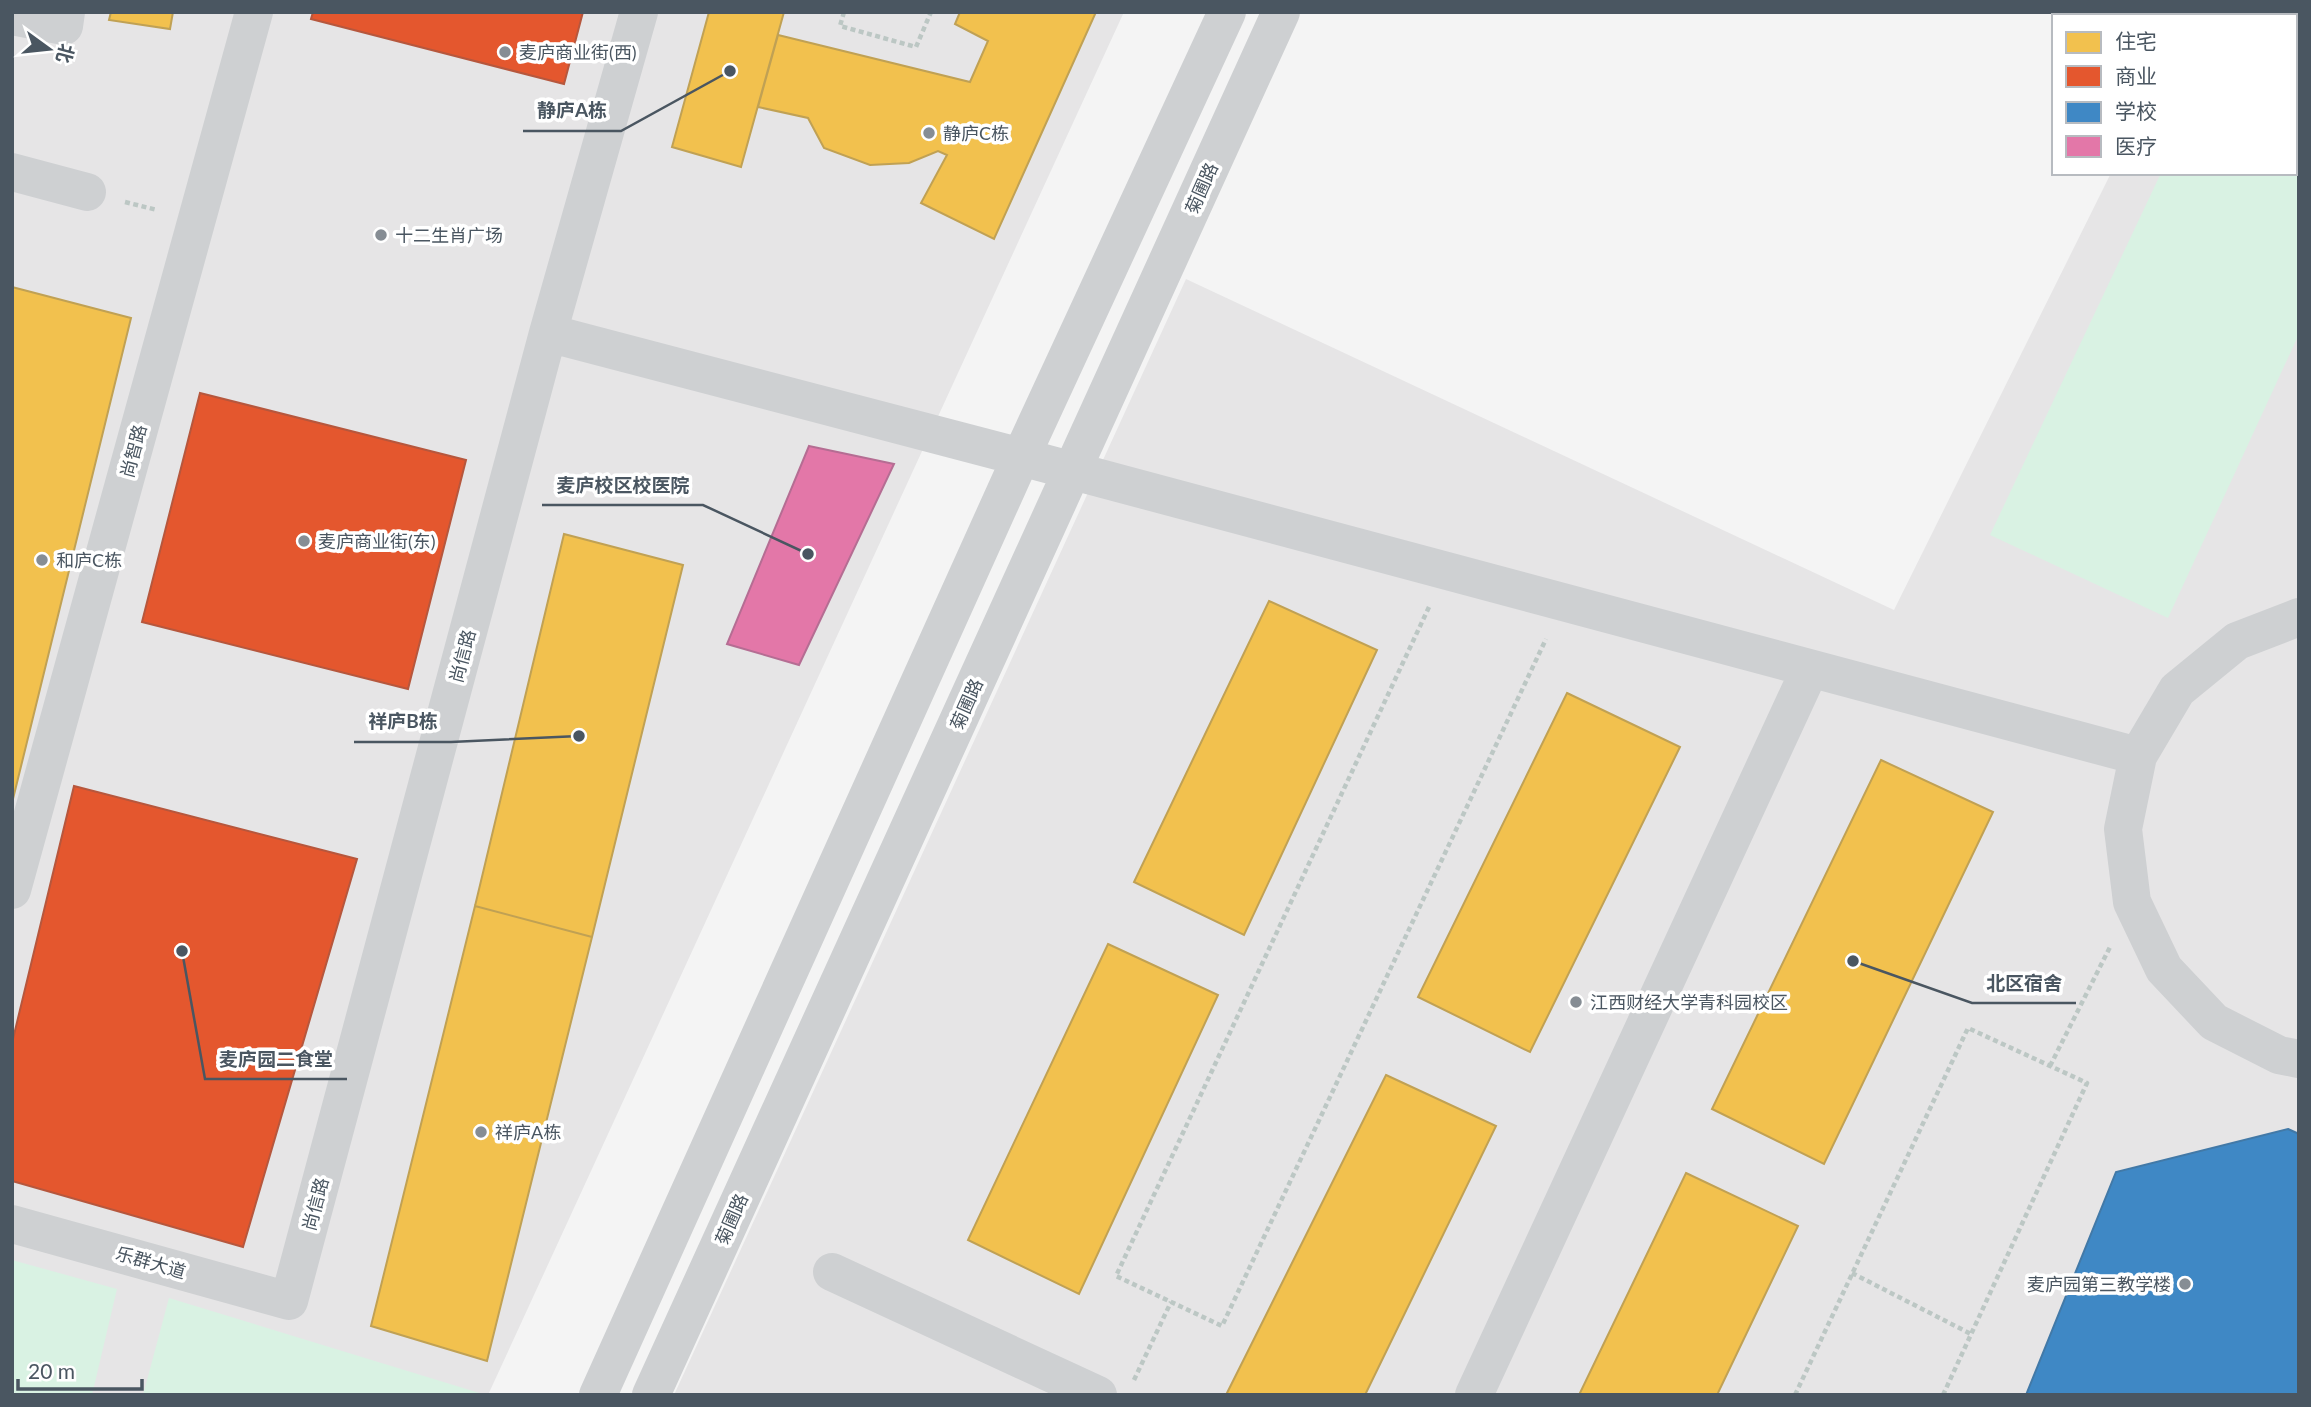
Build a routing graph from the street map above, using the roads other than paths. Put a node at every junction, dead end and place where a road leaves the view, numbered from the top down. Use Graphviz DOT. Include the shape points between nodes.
graph roads {
  1 [pos="66,12"];
  2 [pos="254,12"];
  3 [pos="639,12"];
  4 [pos="1227,12"];
  5 [pos="1281,12"];
  6 [pos="12,16"];
  7 [pos="12,172"];
  8 [pos="87,192"];
  9 [pos="548,333"];
  10 [pos="1021,457"];
  11 [pos="1072,471"];
  12 [pos="2299,617"];
  13 [pos="1810,669"];
  14 [pos="2138,757"];
  15 [pos="12,890"];
  16 [pos="2299,1059"];
  17 [pos="12,1224"];
  18 [pos="832,1272"];
  19 [pos="289,1301"];
  20 [pos="1115,1389"];
  21 [pos="598,1395"];
  22 [pos="651,1395"];
  23 [pos="1474,1395"];
  1 -- 6 [label="street" via="64,26"];
  2 -- 15 [label="street, 尚智路"];
  3 -- 9 [label="street, 尚信路"];
  4 -- 10 [label="street"];
  5 -- 11 [label="street, 菊圃路"];
  7 -- 8 [label="street"];
  9 -- 10 [label="street"];
  9 -- 19 [label="street, 尚信路"];
  10 -- 11 [label="street"];
  10 -- 21 [label="street"];
  11 -- 13 [label="street"];
  11 -- 22 [label="street, 菊圃路"];
  12 -- 14 [label="street" via="2237,641 2177,690"];
  13 -- 14 [label="street"];
  13 -- 23 [label="street"];
  14 -- 16 [label="street" via="2123,829 2132,902 2164,969 2214,1022 2279,1055"];
  17 -- 19 [label="street, 乐群大道"];
  18 -- 20 [label="street"];
}
